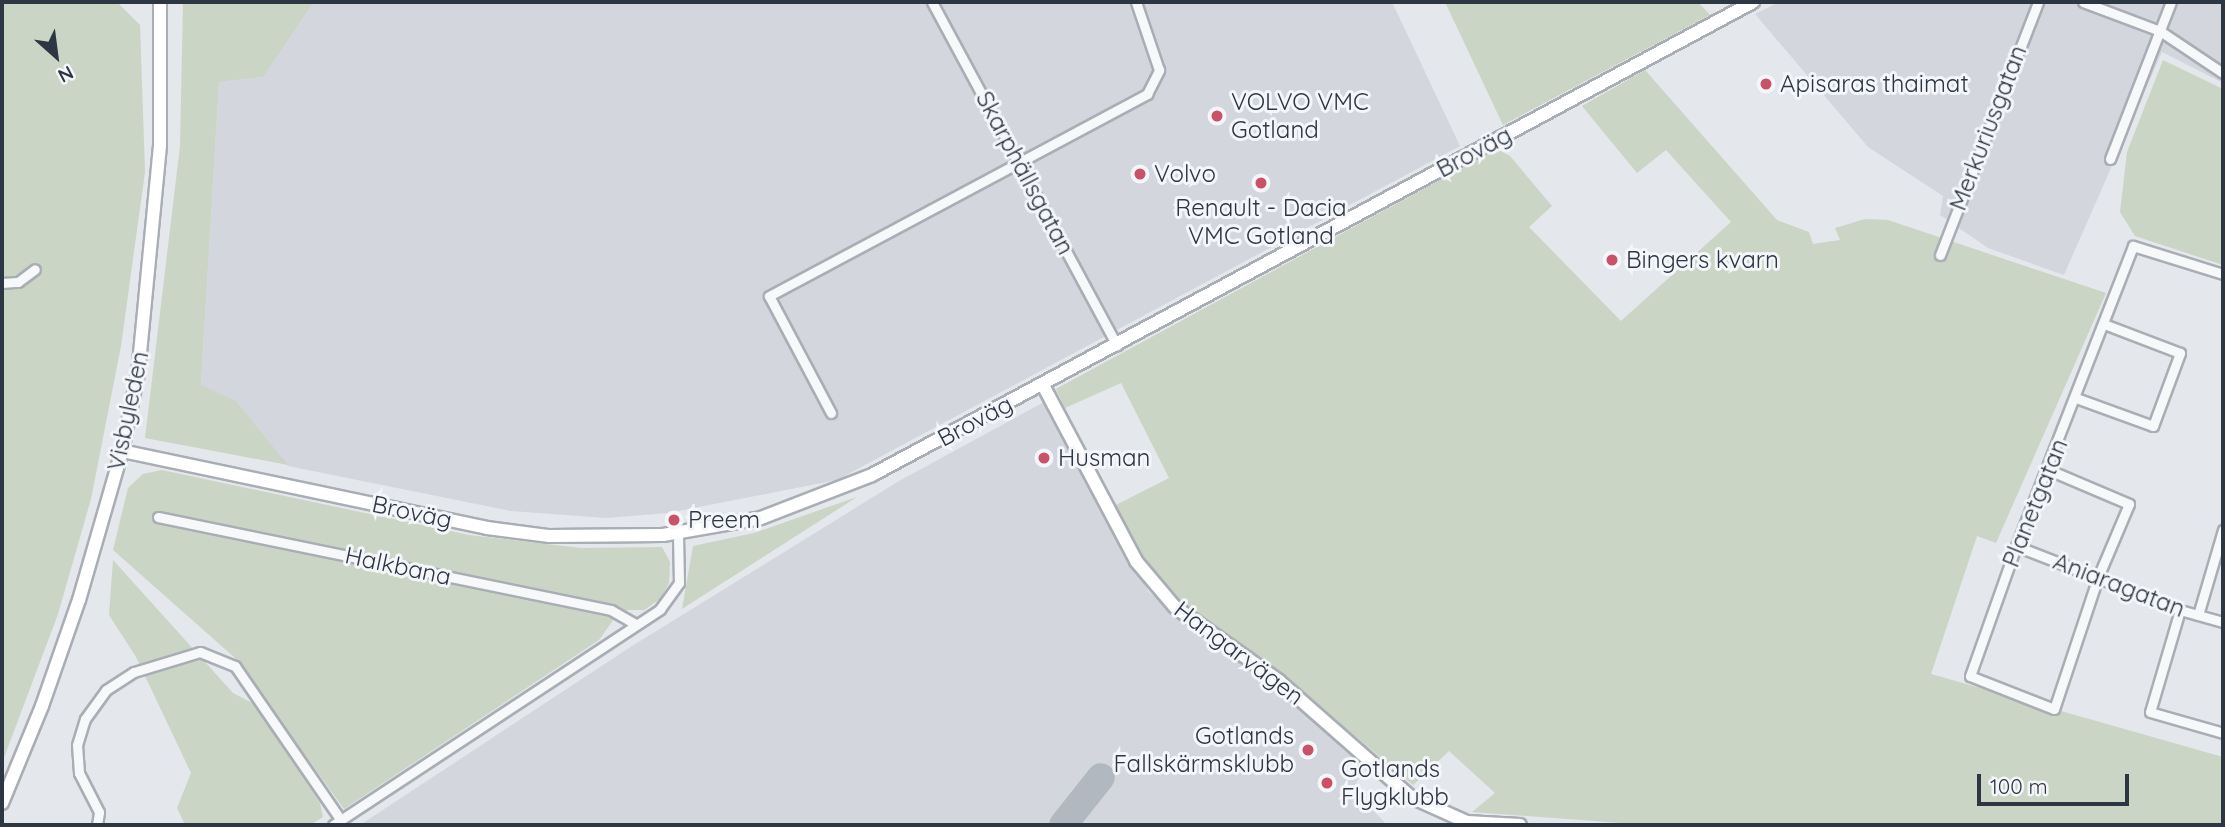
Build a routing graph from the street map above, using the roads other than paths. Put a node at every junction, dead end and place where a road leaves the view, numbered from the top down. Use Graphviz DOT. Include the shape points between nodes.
graph roads {
  1 [pos="160,2"];
  2 [pos="932,2"];
  3 [pos="1136,2"];
  4 [pos="1753,2"];
  5 [pos="2038,2"];
  6 [pos="2082,2"];
  7 [pos="2171,2"];
  8 [pos="2160,31"];
  9 [pos="2223,73"];
  10 [pos="2110,159"];
  11 [pos="1022,164"];
  12 [pos="1940,255"];
  13 [pos="35,270"];
  14 [pos="2223,274"];
  15 [pos="2,283"];
  16 [pos="2104,324"];
  17 [pos="1118,345"];
  18 [pos="1044,385"];
  19 [pos="2076,398"];
  20 [pos="831,413"];
  21 [pos="122,451"];
  22 [pos="2049,470"];
  23 [pos="158,517"];
  24 [pos="2223,530"];
  25 [pos="678,534"];
  26 [pos="2016,546"];
  27 [pos="2098,577"];
  28 [pos="2180,610"];
  29 [pos="2198,615"];
  30 [pos="2223,622"];
  31 [pos="635,624"];
  32 [pos="2223,733"];
  33 [pos="2,803"];
  34 [pos="337,823"];
  35 [pos="97,825"];
  36 [pos="1520,825"];
  1 -- 21 [label="main road, Visbyleden" via="161,134 153,242 138,374"];
  2 -- 11 [label="street, Skarphällsgatan"];
  3 -- 11 [label="street" via="1157,60 1153,86 1129,108"];
  4 -- 17 [label="main road, Broväg"];
  5 -- 12 [label="street, Merkuriusgatan"];
  6 -- 8 [label="street"];
  7 -- 8 [label="street"];
  8 -- 9 [label="street"];
  8 -- 10 [label="street"];
  11 -- 17 [label="street, Skarphällsgatan"];
  11 -- 20 [label="street" via="769,296"];
  13 -- 15 [label="street" via="19,282"];
  14 -- 16 [label="street, Planetgatan" via="2133,246"];
  16 -- 19 [label="street, Planetgatan"];
  16 -- 19 [label="street" via="2180,353 2153,426"];
  17 -- 18 [label="main road, Broväg"];
  18 -- 25 [label="main road, Broväg" via="846,488 761,518"];
  18 -- 36 [label="main road, Hangarvägen" via="1136,561 1175,607 1279,681 1410,797 1467,822"];
  19 -- 22 [label="street, Planetgatan"];
  21 -- 25 [label="main road, Broväg" via="487,528 580,538"];
  21 -- 33 [label="main road, Visbyleden" via="64,647"];
  22 -- 26 [label="street, Planetgatan"];
  22 -- 27 [label="street" via="2129,504"];
  23 -- 31 [label="street, Halkbana" via="611,610"];
  24 -- 29 [label="street"];
  25 -- 31 [label="street" via="680,570 675,593"];
  26 -- 27 [label="street, Aniaragatan"];
  26 -- 27 [label="street, Planetgatan" via="1970,676 2054,709"];
  27 -- 28 [label="street, Aniaragatan"];
  28 -- 29 [label="street, Aniaragatan"];
  28 -- 32 [label="street" via="2150,712"];
  29 -- 30 [label="street, Aniaragatan"];
  31 -- 34 [label="street"];
  34 -- 35 [label="street" via="235,666 200,652 134,672 106,690 85,719 76,745 79,773 99,811"];
}
